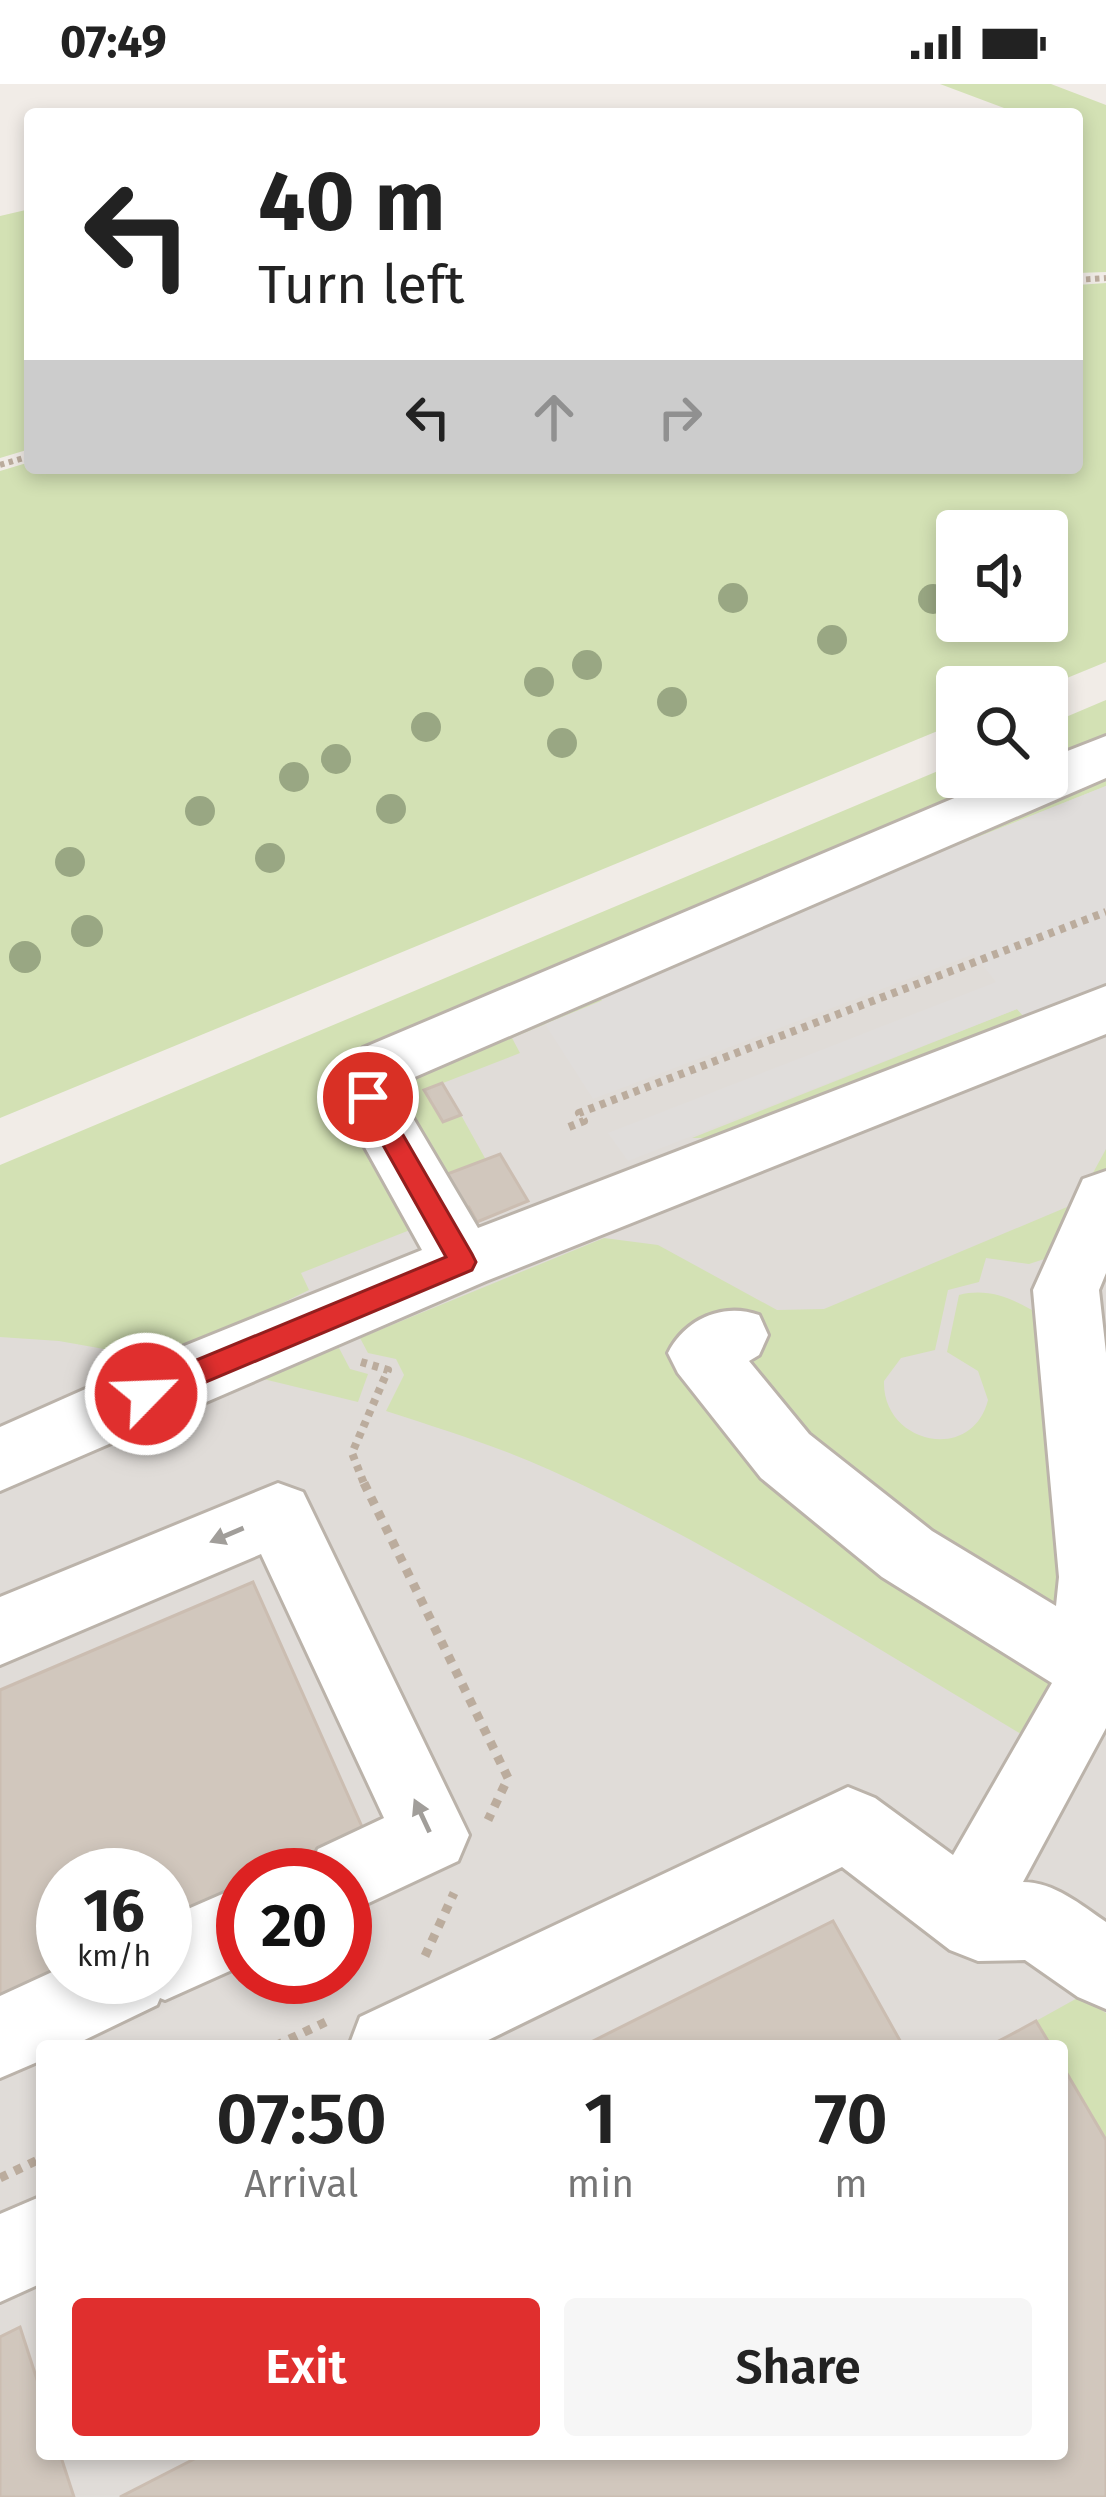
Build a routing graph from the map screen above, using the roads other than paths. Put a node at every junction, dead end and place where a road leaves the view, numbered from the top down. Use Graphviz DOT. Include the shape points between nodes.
graph roads {
  1 [pos="1106,756"];
  2 [pos="1106,1009"];
  3 [pos="1106,1197"];
  4 [pos="463,1262"];
  5 [pos="735,1335"];
  6 [pos="0,1460"];
  7 [pos="0,1631"];
  8 [pos="1102,1673"];
  9 [pos="372,1863"];
  10 [pos="978,1922"];
  11 [pos="1106,1969"];
  12 [pos="72,2004"];
  13 [pos="0,2038"];
  14 [pos="401,2040"];
  15 [pos="36,2241"];
  16 [pos="0,2259"];
  1 -- 4 [label="lane" via="377,1081"];
  2 -- 4 [label="lane"];
  3 -- 8 [label="lane" via="1066,1290 1096,1577 1088,1648"];
  4 -- 6 [label="lane"];
  5 -- 8 [label="lane" via="702,1353 785,1456 907,1554"];
  9 -- 7 [label="lane, one-way" via="431,1835 278,1514"];
  8 -- 10 [label="lane" via="981,1881"];
  10 -- 11 [label="lane" via="1036,1921"];
  10 -- 14 [label="lane" via="848,1824"];
  12 -- 13 [label="lane"];
  15 -- 16 [label="lane"];
}
